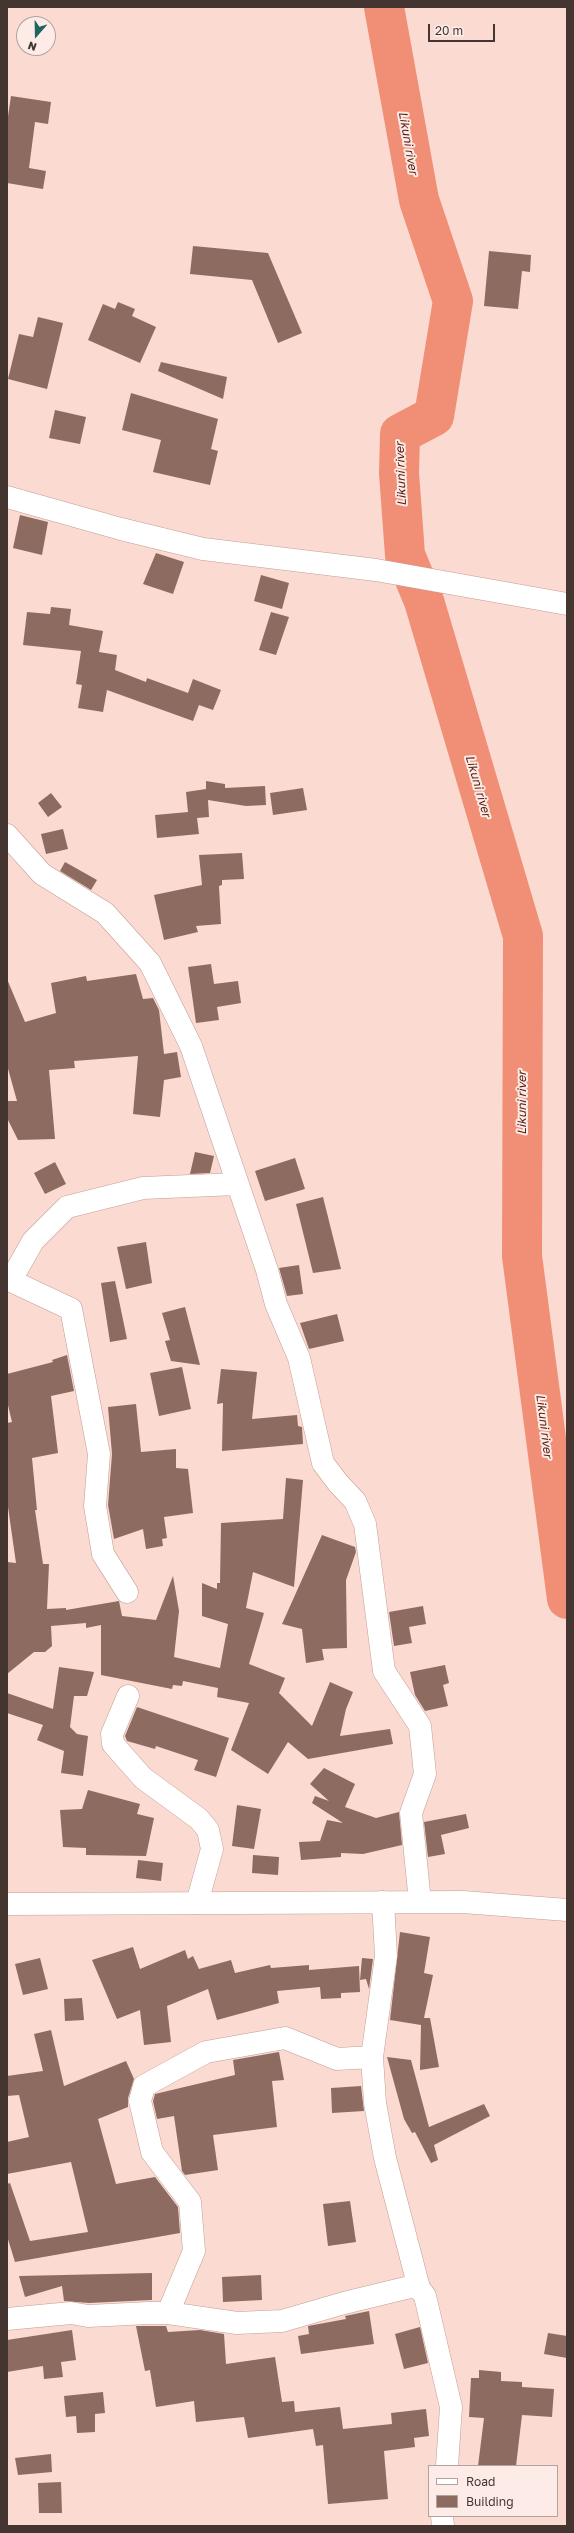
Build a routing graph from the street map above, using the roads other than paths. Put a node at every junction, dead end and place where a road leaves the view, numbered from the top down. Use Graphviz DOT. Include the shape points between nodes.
graph roads {
  1 [pos="7,496"];
  2 [pos="567,596"];
  3 [pos="545,600"];
  4 [pos="567,604"];
  5 [pos="7,835"];
  6 [pos="237,1184"];
  7 [pos="9,1280"];
  8 [pos="127,1592"];
  9 [pos="128,1696"];
  10 [pos="384,1902"];
  11 [pos="420,1902"];
  12 [pos="197,1903"];
  13 [pos="7,1904"];
  14 [pos="567,1910"];
  15 [pos="372,2057"];
  16 [pos="419,2288"];
  17 [pos="168,2313"];
  18 [pos="7,2319"];
  19 [pos="447,2465"];
  1 -- 3 [label="street" via="121,529 203,549 397,574"];
  2 -- 3 [label="street"];
  3 -- 4 [label="street"];
  5 -- 6 [label="street" via="42,874 105,913 150,963 191,1046"];
  6 -- 7 [label="street" via="143,1188 67,1208 33,1241"];
  6 -- 11 [label="street" via="276,1304 299,1358 323,1462 355,1501 365,1524 384,1671 420,1726 425,1774 411,1812"];
  7 -- 8 [label="street" via="71,1309 99,1454 95,1506 103,1554"];
  9 -- 12 [label="street" via="112,1734 113,1744 143,1778 199,1818 208,1830 212,1849"];
  10 -- 11 [label="street"];
  10 -- 12 [label="street"];
  10 -- 15 [label="street" via="386,1956"];
  11 -- 14 [label="street" via="463,1902"];
  12 -- 13 [label="street"];
  15 -- 16 [label="street" via="375,2103 385,2158"];
  15 -- 17 [label="street" via="337,2059 285,2038 206,2052 144,2086 140,2101 152,2152 190,2202 194,2251"];
  16 -- 17 [label="street" via="410,2287 282,2321 237,2323"];
  16 -- 19 [label="street" via="425,2296 451,2407"];
  17 -- 18 [label="street" via="88,2316 71,2313"];
}
